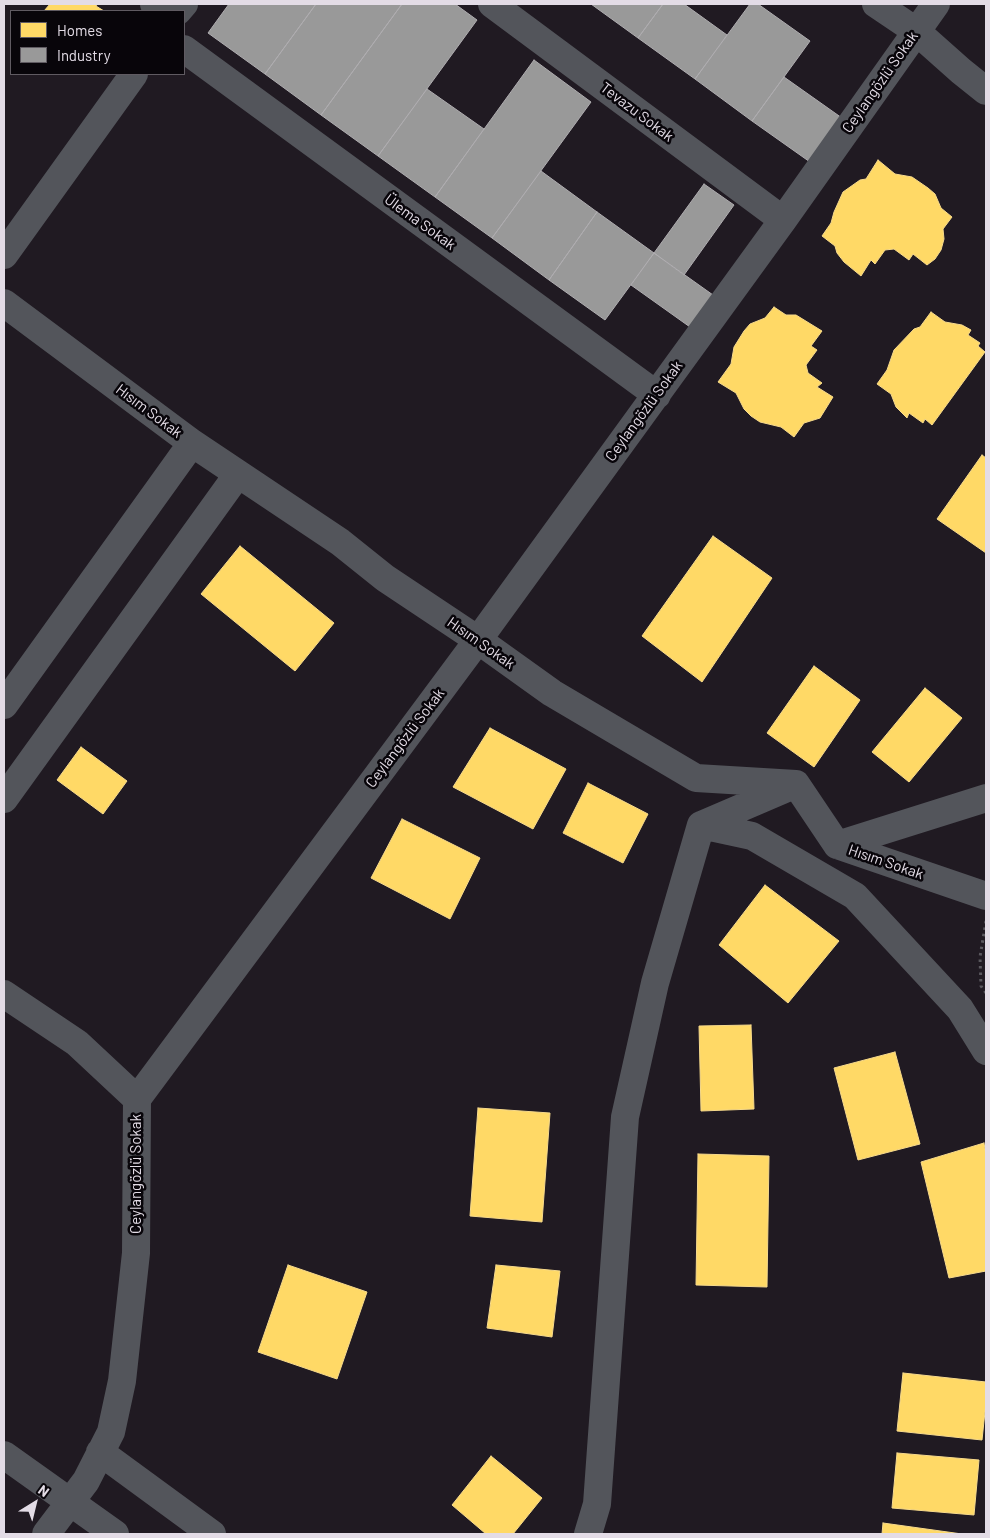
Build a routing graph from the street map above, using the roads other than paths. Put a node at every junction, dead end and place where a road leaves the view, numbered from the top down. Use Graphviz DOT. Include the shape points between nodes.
graph roads {
  1 [pos="492,4"];
  2 [pos="876,4"];
  3 [pos="936,4"];
  4 [pos="916,31"];
  5 [pos="185,50"];
  6 [pos="133,75"];
  7 [pos="986,91"];
  8 [pos="783,220"];
  9 [pos="4,255"];
  10 [pos="4,303"];
  11 [pos="656,394"];
  12 [pos="192,443"];
  13 [pos="238,474"];
  14 [pos="478,640"];
  15 [pos="4,705"];
  16 [pos="796,784"];
  17 [pos="986,798"];
  18 [pos="4,799"];
  19 [pos="702,825"];
  20 [pos="837,846"];
  21 [pos="986,896"];
  22 [pos="4,994"];
  23 [pos="986,1051"];
  24 [pos="137,1099"];
  25 [pos="100,1452"];
  26 [pos="4,1455"];
  27 [pos="70,1502"];
  28 [pos="46,1534"];
  29 [pos="115,1534"];
  30 [pos="212,1534"];
  31 [pos="588,1534"];
  1 -- 8 [label="street, Tevazu Sokak"];
  2 -- 4 [label="street"];
  3 -- 4 [label="street, Ceylangözlü Sokak"];
  4 -- 7 [label="street"];
  4 -- 8 [label="street, Ceylangözlü Sokak"];
  5 -- 11 [label="street, Ülema Sokak"];
  6 -- 9 [label="street"];
  8 -- 11 [label="street, Ceylangözlü Sokak"];
  10 -- 12 [label="street, Hısım Sokak"];
  11 -- 14 [label="street, Ceylangözlü Sokak"];
  12 -- 13 [label="street, Hısım Sokak"];
  12 -- 15 [label="street"];
  13 -- 14 [label="street, Hısım Sokak"];
  13 -- 18 [label="street"];
  14 -- 16 [label="street, Hısım Sokak" via="552,694 696,778"];
  14 -- 24 [label="street, Ceylangözlü Sokak"];
  16 -- 19 [label="street"];
  16 -- 20 [label="street, Hısım Sokak"];
  17 -- 20 [label="street"];
  19 -- 23 [label="street" via="752,836 855,896 960,1009"];
  19 -- 31 [label="street" via="655,983 625,1117 598,1504"];
  20 -- 21 [label="street, Hısım Sokak"];
  22 -- 24 [label="street" via="77,1043"];
  24 -- 25 [label="street, Ceylangözlü Sokak" via="136,1253 122,1381 110,1432"];
  25 -- 27 [label="street, Ceylangözlü Sokak" via="86,1481"];
  25 -- 30 [label="street"];
  26 -- 27 [label="street"];
  27 -- 28 [label="street, Ceylangözlü Sokak"];
  27 -- 29 [label="street"];
}
